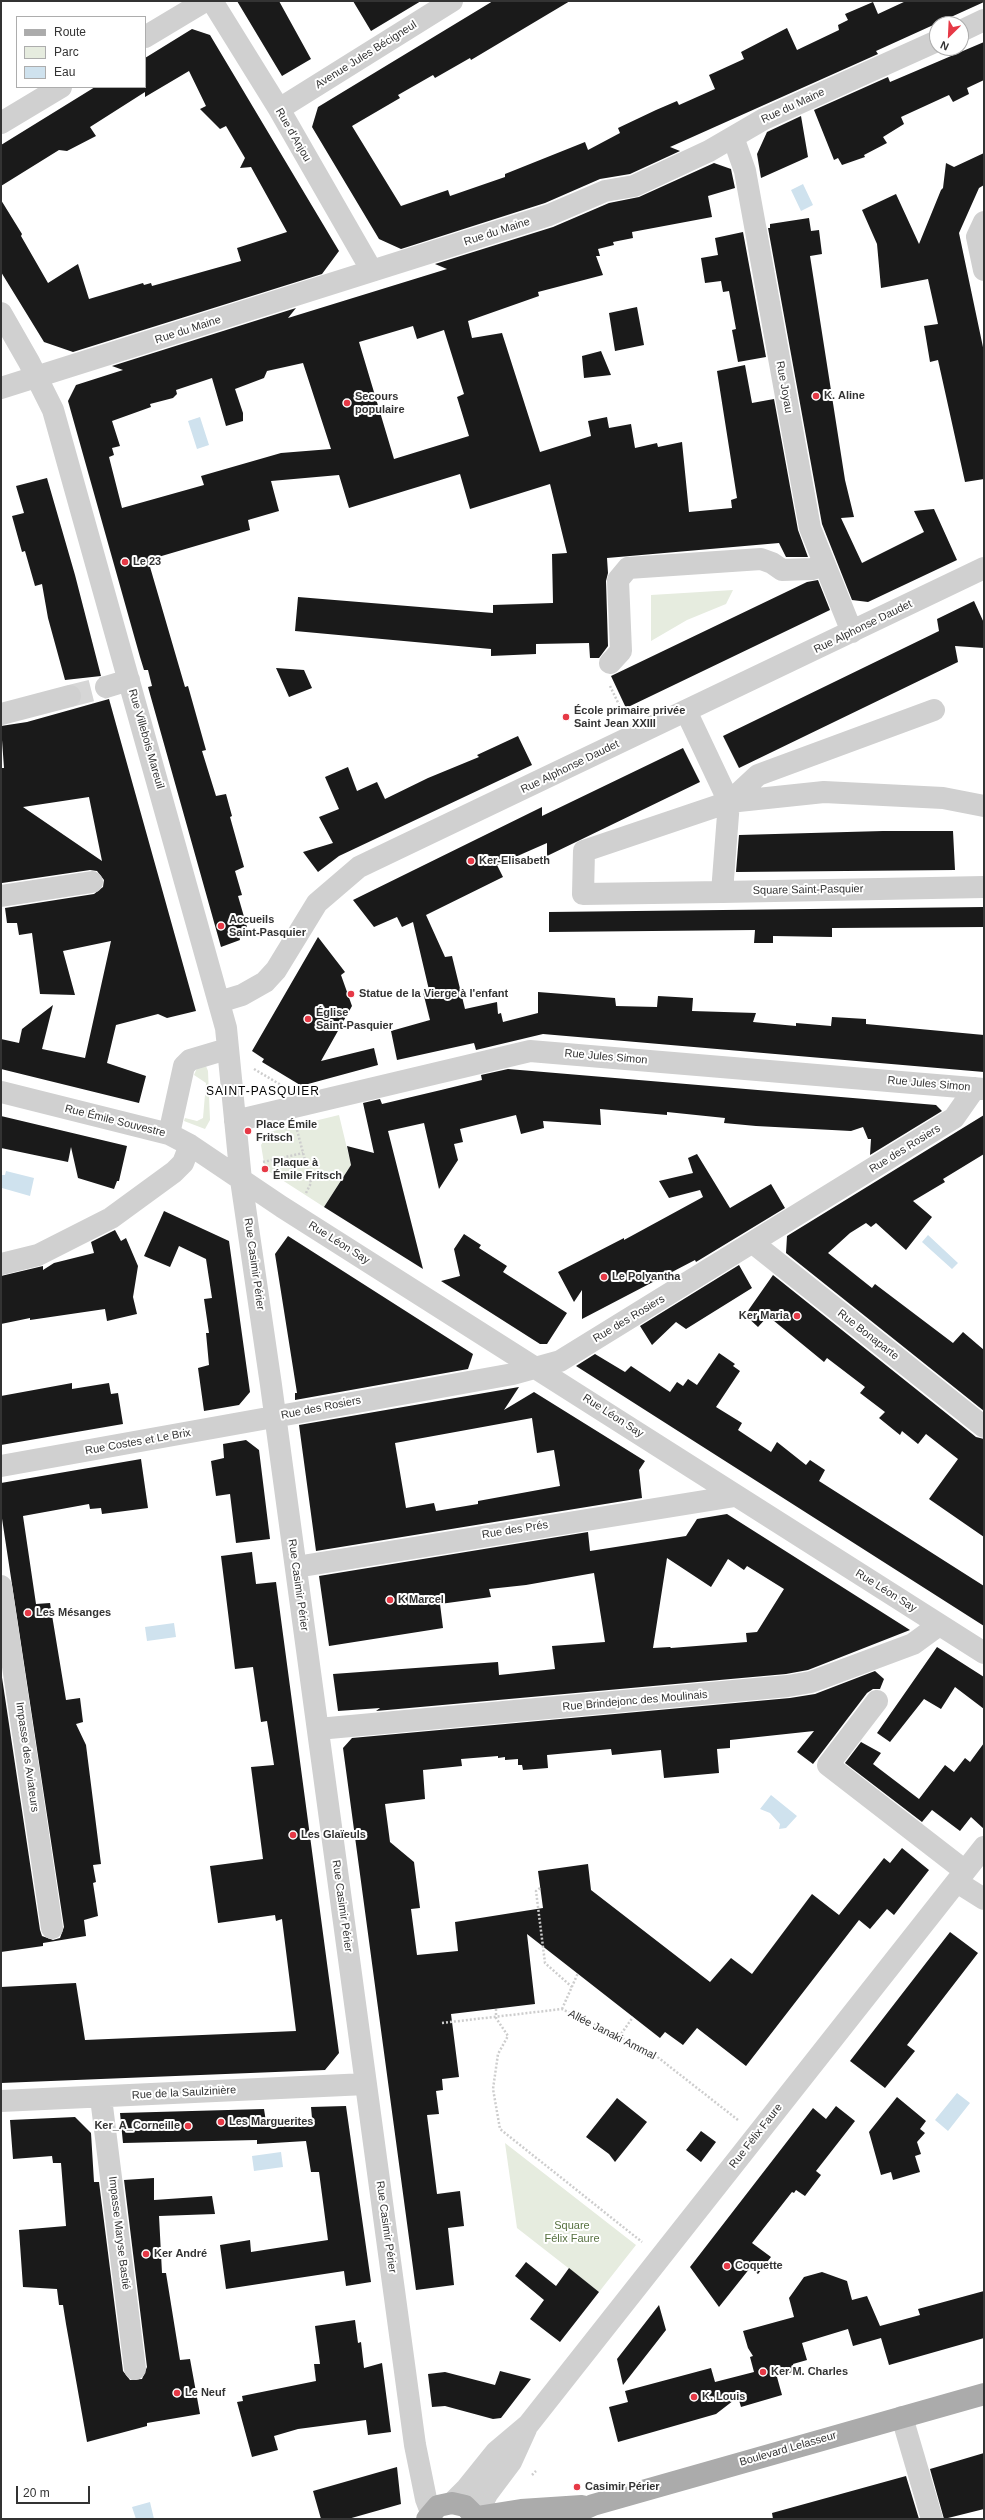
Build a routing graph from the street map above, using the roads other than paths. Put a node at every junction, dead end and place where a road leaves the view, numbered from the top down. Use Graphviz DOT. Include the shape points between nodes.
graph roads {
  1 [pos="205,1"];
  2 [pos="212,1"];
  3 [pos="452,1"];
  4 [pos="984,20"];
  5 [pos="969,27"];
  6 [pos="146,36"];
  7 [pos="929,45"];
  8 [pos="59,88"];
  9 [pos="279,109"];
  10 [pos="1,122"];
  11 [pos="733,137"];
  12 [pos="984,222"];
  13 [pos="372,270"];
  14 [pos="984,270"];
  15 [pos="1,314"];
  16 [pos="38,377"];
  17 [pos="1,388"];
  18 [pos="824,565"];
  19 [pos="984,568"];
  20 [pos="852,632"];
  21 [pos="610,663"];
  22 [pos="129,680"];
  23 [pos="106,687"];
  24 [pos="70,696"];
  25 [pos="934,710"];
  26 [pos="686,711"];
  27 [pos="1,714"];
  28 [pos="729,802"];
  29 [pos="984,806"];
  30 [pos="92,882"];
  31 [pos="984,887"];
  32 [pos="722,892"];
  33 [pos="1,896"];
  34 [pos="219,1002"];
  35 [pos="227,1049"];
  36 [pos="980,1088"];
  37 [pos="1,1092"];
  38 [pos="235,1121"];
  39 [pos="169,1134"];
  40 [pos="190,1145"];
  41 [pos="241,1180"];
  42 [pos="753,1243"];
  43 [pos="1,1264"];
  44 [pos="536,1367"];
  45 [pos="275,1417"];
  46 [pos="984,1427"];
  47 [pos="1,1466"];
  48 [pos="735,1496"];
  49 [pos="296,1566"];
  50 [pos="1,1586"];
  51 [pos="939,1625"];
  52 [pos="984,1653"];
  53 [pos="877,1701"];
  54 [pos="318,1730"];
  55 [pos="984,1847"];
  56 [pos="961,1876"];
  57 [pos="984,1899"];
  58 [pos="52,1928"];
  59 [pos="366,2084"];
  60 [pos="101,2098"];
  61 [pos="1,2101"];
  62 [pos="135,2369"];
  63 [pos="984,2394"];
  64 [pos="902,2417"];
  65 [pos="528,2425"];
  66 [pos="452,2503"];
  67 [pos="593,2505"];
  68 [pos="429,2516"];
  69 [pos="477,2517"];
  70 [pos="562,2519"];
  71 [pos="932,2519"];
  1 -- 6 [label="street"];
  2 -- 9 [label="street, Rue d'Anjou"];
  3 -- 9 [label="street, Avenue Jules Bécigneul"];
  4 -- 5 [label="street"];
  7 -- 11 [label="street, Rue du Maine" via="764,119"];
  8 -- 10 [label="street"];
  9 -- 13 [label="street, Rue d'Anjou"];
  11 -- 13 [label="street, Rue du Maine" via="634,186 605,191 566,210"];
  11 -- 18 [label="street, Rue Joyau" via="745,171 810,528"];
  12 -- 14 [label="street" via="977,237"];
  13 -- 16 [label="street, Rue du Maine"];
  15 -- 16 [label="street, Rue Villebois Mareuil"];
  16 -- 17 [label="street, Rue du Maine"];
  16 -- 22 [label="street, Rue Villebois Mareuil" via="56,421"];
  18 -- 20 [label="street, Rue Joyau"];
  18 -- 21 [label="street" via="812,569 782,570 761,559 628,568 618,580 621,651"];
  19 -- 20 [label="street, Rue Alphonse Daudet"];
  20 -- 26 [label="street, Rue Alphonse Daudet"];
  22 -- 23 [label="street"];
  22 -- 34 [label="street, Rue Villebois Mareuil"];
  24 -- 27 [label="street"];
  25 -- 28 [label="street" via="758,775"];
  26 -- 28 [label="street"];
  26 -- 34 [label="street, Rue Alphonse Daudet" via="359,867 317,903 276,970 265,982 242,995"];
  28 -- 29 [label="street" via="824,792 943,798"];
  28 -- 32 [label="street"];
  28 -- 32 [label="street, Square Saint-Pasquier" via="584,851 582,894"];
  30 -- 33 [label="street"];
  31 -- 32 [label="street, Square Saint-Pasquier"];
  34 -- 35 [label="street, Rue Villebois Mareuil" via="226,1028"];
  35 -- 38 [label="street, Rue Villebois Mareuil"];
  35 -- 39 [label="street" via="190,1060 184,1066"];
  36 -- 38 [label="street, Rue Jules Simon" via="530,1051"];
  36 -- 42 [label="street, Rue des Rosiers" via="954,1118"];
  37 -- 39 [label="street, Rue Émile Souvestre"];
  38 -- 41 [label="street, Rue Villebois Mareuil"];
  39 -- 40 [label="street, Rue Émile Souvestre"];
  40 -- 41 [label="street, Rue Émile Souvestre"];
  40 -- 43 [label="street" via="183,1162 174,1172 111,1218 38,1255"];
  41 -- 44 [label="street, Rue Léon Say"];
  41 -- 45 [label="street, Rue Casimir Périer"];
  42 -- 44 [label="street, Rue des Rosiers" via="560,1361"];
  42 -- 46 [label="street, Rue Bonaparte"];
  44 -- 45 [label="street, Rue des Rosiers" via="513,1374"];
  44 -- 48 [label="street, Rue Léon Say"];
  45 -- 47 [label="street, Rue Costes et Le Brix"];
  45 -- 49 [label="street, Rue Casimir Périer"];
  48 -- 49 [label="street, Rue des Prés"];
  48 -- 51 [label="street, Rue Léon Say"];
  49 -- 54 [label="street, Rue Casimir Périer"];
  50 -- 58 [label="street, Impasse des Aviateurs"];
  51 -- 52 [label="street, Rue Léon Say"];
  51 -- 54 [label="street, Rue Brindejonc des Moulinais" via="913,1644 811,1682 788,1686"];
  53 -- 56 [label="street" via="828,1765"];
  54 -- 59 [label="street, Rue Casimir Périer"];
  55 -- 56 [label="street, Rue Félix Faure"];
  56 -- 57 [label="street"];
  56 -- 65 [label="street, Rue Félix Faure"];
  59 -- 60 [label="street, Rue de la Saulzinière"];
  59 -- 68 [label="street, Rue Casimir Périer" via="415,2445"];
  60 -- 61 [label="street, Rue de la Saulzinière"];
  60 -- 62 [label="street, Impasse Maryse Bastié"];
  63 -- 64 [label="main road, Boulevard Lelasseur"];
  64 -- 67 [label="main road, Boulevard Lelasseur"];
  64 -- 71 [label="street"];
  65 -- 66 [label="street, Rue Félix Faure" via="496,2452"];
  65 -- 69 [label="street, Rue Félix Faure" via="512,2462 487,2494"];
  66 -- 68 [label="main road" via="438,2506"];
  66 -- 69 [label="main road" via="465,2506"];
  67 -- 69 [label="main road, Boulevard Lelasseur" via="521,2510"];
  67 -- 70 [label="main road, Boulevard Lelasseur"];
}
